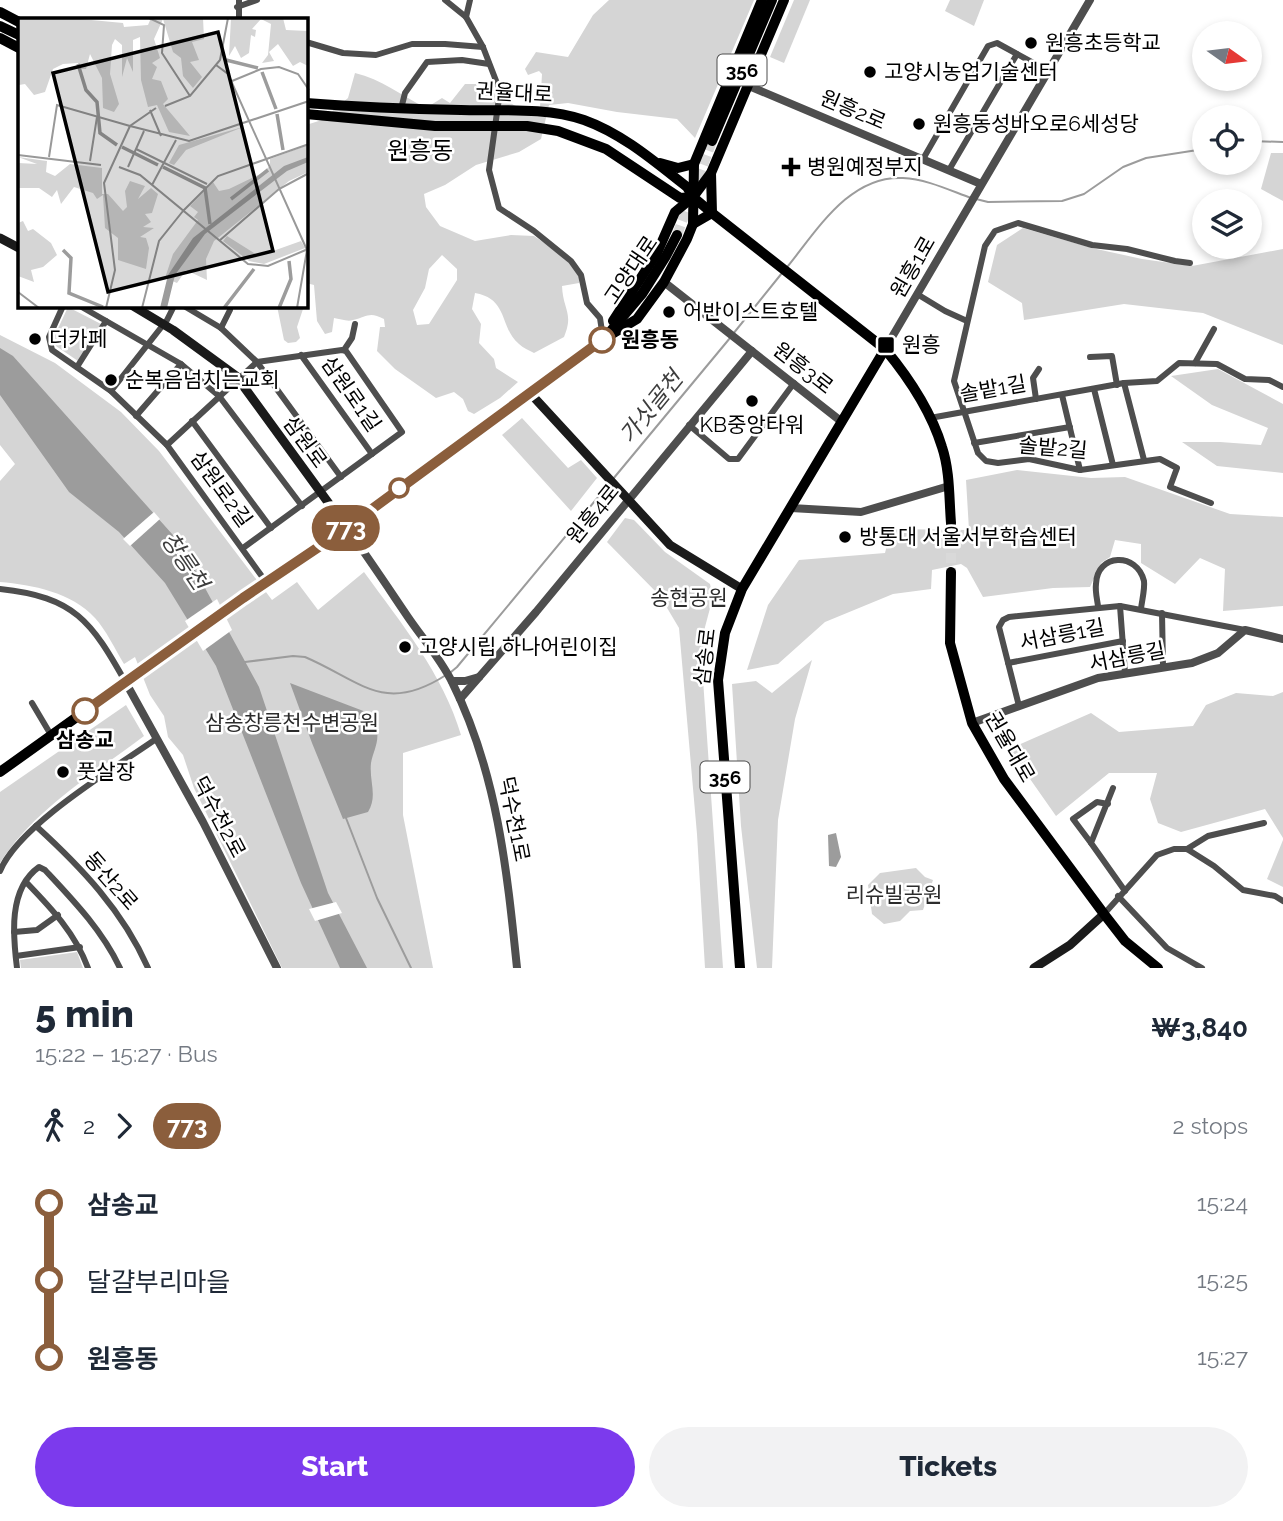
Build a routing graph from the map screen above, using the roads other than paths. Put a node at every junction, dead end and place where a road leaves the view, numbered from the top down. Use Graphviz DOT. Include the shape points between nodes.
graph roads {
  1 [pos="257,0"];
  2 [pos="445,0"];
  3 [pos="470,0"];
  4 [pos="762,0"];
  5 [pos="772,0"];
  6 [pos="783,0"];
  7 [pos="1090,0"];
  8 [pos="238,4"];
  9 [pos="0,12"];
  10 [pos="466,17"];
  11 [pos="18,21"];
  12 [pos="0,26"];
  13 [pos="18,35"];
  14 [pos="308,43"];
  15 [pos="483,47"];
  16 [pos="1017,54"];
  17 [pos="489,64"];
  18 [pos="1048,71"];
  19 [pos="749,86"];
  20 [pos="308,103"];
  21 [pos="401,109"];
  22 [pos="499,110"];
  23 [pos="308,114"];
  24 [pos="496,125"];
  25 [pos="708,138"];
  26 [pos="725,144"];
  27 [pos="651,159"];
  28 [pos="923,159"];
  29 [pos="694,164"];
  30 [pos="949,170"];
  31 [pos="644,172"];
  32 [pos="711,173"];
  33 [pos="981,184"];
  34 [pos="693,197"];
  35 [pos="675,212"];
  36 [pos="712,214"];
  37 [pos="693,224"];
  38 [pos="677,235"];
  39 [pos="0,238"];
  40 [pos="18,247"];
  41 [pos="1190,263"];
  42 [pos="664,282"];
  43 [pos="917,294"];
  44 [pos="62,308"];
  45 [pos="83,308"];
  46 [pos="137,308"];
  47 [pos="173,308"];
  48 [pos="187,308"];
  49 [pos="230,308"];
  50 [pos="106,321"];
  51 [pos="967,321"];
  52 [pos="163,323"];
  53 [pos="355,324"];
  54 [pos="221,328"];
  55 [pos="1214,329"];
  56 [pos="604,339"];
  57 [pos="146,345"];
  58 [pos="885,349"];
  59 [pos="344,350"];
  60 [pos="752,351"];
  61 [pos="301,355"];
  62 [pos="1090,357"];
  63 [pos="257,362"];
  64 [pos="1195,363"];
  65 [pos="181,364"];
  66 [pos="76,367"];
  67 [pos="1039,369"];
  68 [pos="238,379"];
  69 [pos="794,383"];
  70 [pos="1121,384"];
  71 [pos="1283,387"];
  72 [pos="1094,389"];
  73 [pos="111,391"];
  74 [pos="530,393"];
  75 [pos="1062,395"];
  76 [pos="219,396"];
  77 [pos="1036,399"];
  78 [pos="963,412"];
  79 [pos="136,416"];
  80 [pos="930,418"];
  81 [pos="192,421"];
  82 [pos="842,422"];
  83 [pos="689,425"];
  84 [pos="1070,427"];
  85 [pos="974,443"];
  86 [pos="167,445"];
  87 [pos="372,454"];
  88 [pos="1144,460"];
  89 [pos="1113,465"];
  90 [pos="1080,470"];
  91 [pos="341,477"];
  92 [pos="948,486"];
  93 [pos="321,493"];
  94 [pos="624,496"];
  95 [pos="1211,503"];
  96 [pos="302,506"];
  97 [pos="791,508"];
  98 [pos="951,523"];
  99 [pos="346,527"];
  100 [pos="271,528"];
  101 [pos="243,548"];
  102 [pos="951,572"];
  103 [pos="266,582"];
  104 [pos="0,589"];
  105 [pos="742,589"];
  106 [pos="1098,606"];
  107 [pos="1120,606"];
  108 [pos="1141,609"];
  109 [pos="1161,613"];
  110 [pos="1245,630"];
  111 [pos="1283,639"];
  112 [pos="1123,641"];
  113 [pos="1007,663"];
  114 [pos="1163,667"];
  115 [pos="1125,673"];
  116 [pos="479,677"];
  117 [pos="454,682"];
  118 [pos="126,683"];
  119 [pos="460,699"];
  120 [pos="32,704"];
  121 [pos="1019,706"];
  122 [pos="972,723"];
  123 [pos="51,735"];
  124 [pos="156,739"];
  125 [pos="0,772"];
  126 [pos="1113,788"];
  127 [pos="1108,804"];
  128 [pos="1264,823"];
  129 [pos="36,826"];
  130 [pos="1091,844"];
  131 [pos="1187,849"];
  132 [pos="0,871"];
  133 [pos="26,882"];
  134 [pos="1125,891"];
  135 [pos="1118,896"];
  136 [pos="1283,901"];
  137 [pos="1104,914"];
  138 [pos="58,915"];
  139 [pos="14,932"];
  140 [pos="80,947"];
  141 [pos="16,956"];
  142 [pos="18,968"];
  143 [pos="89,968"];
  144 [pos="120,968"];
  145 [pos="145,968"];
  146 [pos="278,968"];
  147 [pos="517,968"];
  148 [pos="740,968"];
  149 [pos="1034,968"];
  150 [pos="1158,968"];
  151 [pos="1202,968"];
  1 -- 8 [label="street"];
  2 -- 10 [label="street"];
  3 -- 10 [label="street"];
  4 -- 25 [label="main road"];
  5 -- 25 [label="main road, 356"];
  6 -- 19 [label="main road"];
  7 -- 18 [label="street"];
  9 -- 11 [label="main road"];
  10 -- 15 [label="street"];
  12 -- 13 [label="main road"];
  14 -- 15 [label="street" via="343,53 376,55 412,44"];
  15 -- 17 [label="street"];
  16 -- 18 [label="street"];
  16 -- 28 [label="street" via="997,44 988,46"];
  16 -- 30 [label="street"];
  17 -- 21 [label="street" via="427,62 405,93"];
  17 -- 22 [label="street" via="500,91"];
  18 -- 33 [label="street"];
  19 -- 26 [label="main road"];
  19 -- 28 [label="street, 원흥2로"];
  20 -- 21 [label="main road, 권율대로"];
  21 -- 22 [label="main road, 권율대로"];
  22 -- 24 [label="street"];
  22 -- 27 [label="main road, 권율대로" via="582,119"];
  23 -- 24 [label="main road, 권율대로" via="435,126"];
  24 -- 31 [label="main road, 권율대로" via="584,139"];
  24 -- 56 [label="street" via="489,170 499,208 571,261 581,275 587,303 601,320"];
  25 -- 26 [label="main road" via="705,150 713,154"];
  25 -- 29 [label="main road"];
  26 -- 32 [label="main road"];
  27 -- 29 [label="main road" via="678,168"];
  27 -- 34 [label="main road, 권율대로"];
  28 -- 30 [label="street, 원흥2로"];
  29 -- 34 [label="main road"];
  30 -- 33 [label="street, 원흥2로"];
  31 -- 34 [label="main road, 권율대로" via="680,198"];
  31 -- 35 [label="main road"];
  32 -- 34 [label="main road"];
  32 -- 36 [label="main road"];
  33 -- 43 [label="street, 원흥1로"];
  34 -- 35 [label="main road"];
  34 -- 36 [label="main road, 권율대로"];
  34 -- 37 [label="main road"];
  35 -- 38 [label="main road"];
  36 -- 37 [label="main road"];
  36 -- 58 [label="main road, 권율대로"];
  37 -- 38 [label="main road"];
  38 -- 42 [label="main road"];
  38 -- 56 [label="main road, 고양대로" via="642,294"];
  39 -- 40 [label="main road"];
  41 -- 51 [label="street" via="1092,245 1017,223 995,231 985,246"];
  42 -- 56 [label="main road" via="637,319"];
  42 -- 60 [label="street, 원흥3로"];
  43 -- 51 [label="street"];
  43 -- 58 [label="street, 원흥1로"];
  44 -- 66 [label="street" via="49,337 52,350"];
  45 -- 50 [label="street"];
  46 -- 52 [label="main road, 삼원로"];
  47 -- 52 [label="street"];
  48 -- 54 [label="street"];
  49 -- 54 [label="street"];
  50 -- 57 [label="street"];
  50 -- 66 [label="street"];
  51 -- 78 [label="street" via="954,381"];
  52 -- 57 [label="street"];
  52 -- 68 [label="main road, 삼원로"];
  53 -- 59 [label="street"];
  54 -- 63 [label="street"];
  55 -- 64 [label="street"];
  56 -- 74 [label="main road, 고양대로"];
  57 -- 65 [label="street"];
  57 -- 73 [label="street"];
  58 -- 80 [label="main road" via="908,376"];
  58 -- 82 [label="main road, 삼송로"];
  59 -- 61 [label="street, 삼원로1길"];
  59 -- 87 [label="street, 삼원로1길" via="402,432"];
  60 -- 69 [label="street, 원흥3로"];
  60 -- 83 [label="street, 원흥4로"];
  61 -- 63 [label="street, 삼원로1길"];
  61 -- 87 [label="street, 삼원로1길"];
  62 -- 70 [label="street" via="1112,356"];
  63 -- 68 [label="street"];
  63 -- 91 [label="street"];
  64 -- 70 [label="street, 솔밭1길" via="1179,363 1157,381"];
  64 -- 71 [label="street" via="1217,364 1245,379 1269,380"];
  65 -- 76 [label="street"];
  65 -- 79 [label="street"];
  66 -- 73 [label="street"];
  67 -- 77 [label="street" via="1033,378"];
  68 -- 76 [label="street, 삼원로2길"];
  68 -- 93 [label="main road, 삼원로"];
  69 -- 82 [label="street, 원흥3로"];
  69 -- 83 [label="street" via="738,459 729,459"];
  70 -- 72 [label="street, 솔밭1길"];
  70 -- 88 [label="street"];
  72 -- 75 [label="street, 솔밭1길"];
  72 -- 89 [label="street"];
  73 -- 79 [label="street"];
  74 -- 94 [label="main road"];
  74 -- 99 [label="main road, 고양대로"];
  75 -- 77 [label="street, 솔밭1길"];
  75 -- 84 [label="street"];
  76 -- 81 [label="street, 삼원로2길"];
  76 -- 96 [label="street"];
  77 -- 78 [label="street, 솔밭1길"];
  78 -- 80 [label="street, 솔밭1길"];
  78 -- 85 [label="street"];
  79 -- 86 [label="street"];
  80 -- 92 [label="main road" via="942,447"];
  81 -- 86 [label="street, 삼원로2길"];
  81 -- 100 [label="street, 삼원로2길"];
  82 -- 97 [label="main road, 삼송로"];
  83 -- 94 [label="street, 원흥4로"];
  84 -- 85 [label="street, 솔밭2길"];
  84 -- 90 [label="street"];
  85 -- 90 [label="street, 솔밭2길" via="986,461 1029,459"];
  86 -- 101 [label="street, 삼원로2길"];
  87 -- 91 [label="street, 삼원로1길"];
  88 -- 89 [label="street, 솔밭2길"];
  88 -- 95 [label="street, 솔밭2길" via="1160,459 1177,468 1170,487"];
  89 -- 90 [label="street, 솔밭2길"];
  91 -- 93 [label="street, 삼원로1길"];
  92 -- 97 [label="street" via="861,512"];
  92 -- 98 [label="main road"];
  93 -- 96 [label="street, 삼원로2길"];
  93 -- 99 [label="main road, 삼원로"];
  94 -- 105 [label="main road" via="670,545"];
  94 -- 116 [label="street, 원흥4로" via="536,612"];
  96 -- 100 [label="street, 삼원로2길"];
  97 -- 105 [label="main road, 삼송로"];
  99 -- 103 [label="main road, 고양대로"];
  99 -- 117 [label="street, 덕수천1로"];
  100 -- 101 [label="street, 삼원로2길"];
  101 -- 103 [label="street, 삼원로2길"];
  102 -- 122 [label="main road, 권율대로" via="950,643"];
  103 -- 118 [label="main road, 고양대로"];
  104 -- 118 [label="street" via="44,597 80,615 99,636"];
  105 -- 148 [label="main road, 삼송로 / 356" via="725,633 718,680"];
  106 -- 107 [label="street, 서삼릉1길"];
  106 -- 108 [label="street, 서삼릉1길" via="1095,582 1100,569 1119,559 1129,561 1144,582"];
  106 -- 113 [label="street, 서삼릉1길" via="1003,620 999,627"];
  107 -- 108 [label="street, 서삼릉1길"];
  107 -- 112 [label="street"];
  108 -- 109 [label="street, 서삼릉1길"];
  109 -- 110 [label="street, 서삼릉1길"];
  109 -- 114 [label="street"];
  110 -- 111 [label="street"];
  110 -- 114 [label="street, 서삼릉길" via="1218,653"];
  112 -- 113 [label="street, 서삼릉1길"];
  112 -- 115 [label="street"];
  113 -- 121 [label="street, 서삼릉1길"];
  114 -- 115 [label="street, 서삼릉길"];
  115 -- 121 [label="street, 서삼릉길"];
  116 -- 117 [label="street"];
  116 -- 119 [label="street, 원흥4로"];
  117 -- 119 [label="street, 덕수천1로"];
  118 -- 123 [label="main road"];
  118 -- 124 [label="street, 덕수천2로"];
  119 -- 147 [label="street, 덕수천1로" via="493,796 507,869"];
  120 -- 123 [label="street"];
  121 -- 122 [label="street, 서삼릉길"];
  122 -- 137 [label="main road, 권율대로" via="1004,779"];
  123 -- 125 [label="main road"];
  124 -- 129 [label="street"];
  124 -- 146 [label="street, 덕수천2로"];
  126 -- 127 [label="street"];
  127 -- 130 [label="street"];
  127 -- 130 [label="street" via="1097,802 1073,819"];
  128 -- 131 [label="street" via="1208,836"];
  129 -- 132 [label="street"];
  129 -- 145 [label="street, 동산2로" via="108,900 126,924"];
  130 -- 134 [label="street"];
  131 -- 134 [label="street" via="1157,855"];
  131 -- 136 [label="street" via="1243,890"];
  133 -- 138 [label="street"];
  133 -- 139 [label="street" via="15,910"];
  133 -- 144 [label="street" via="39,867 45,870 87,914"];
  134 -- 135 [label="street"];
  135 -- 137 [label="street"];
  135 -- 151 [label="street" via="1167,948"];
  137 -- 149 [label="main road" via="1070,945"];
  137 -- 150 [label="main road, 권율대로" via="1125,941"];
  138 -- 139 [label="street" via="37,930"];
  138 -- 140 [label="street"];
  139 -- 141 [label="street"];
  140 -- 141 [label="street"];
  140 -- 143 [label="street"];
  141 -- 142 [label="street"];
}
